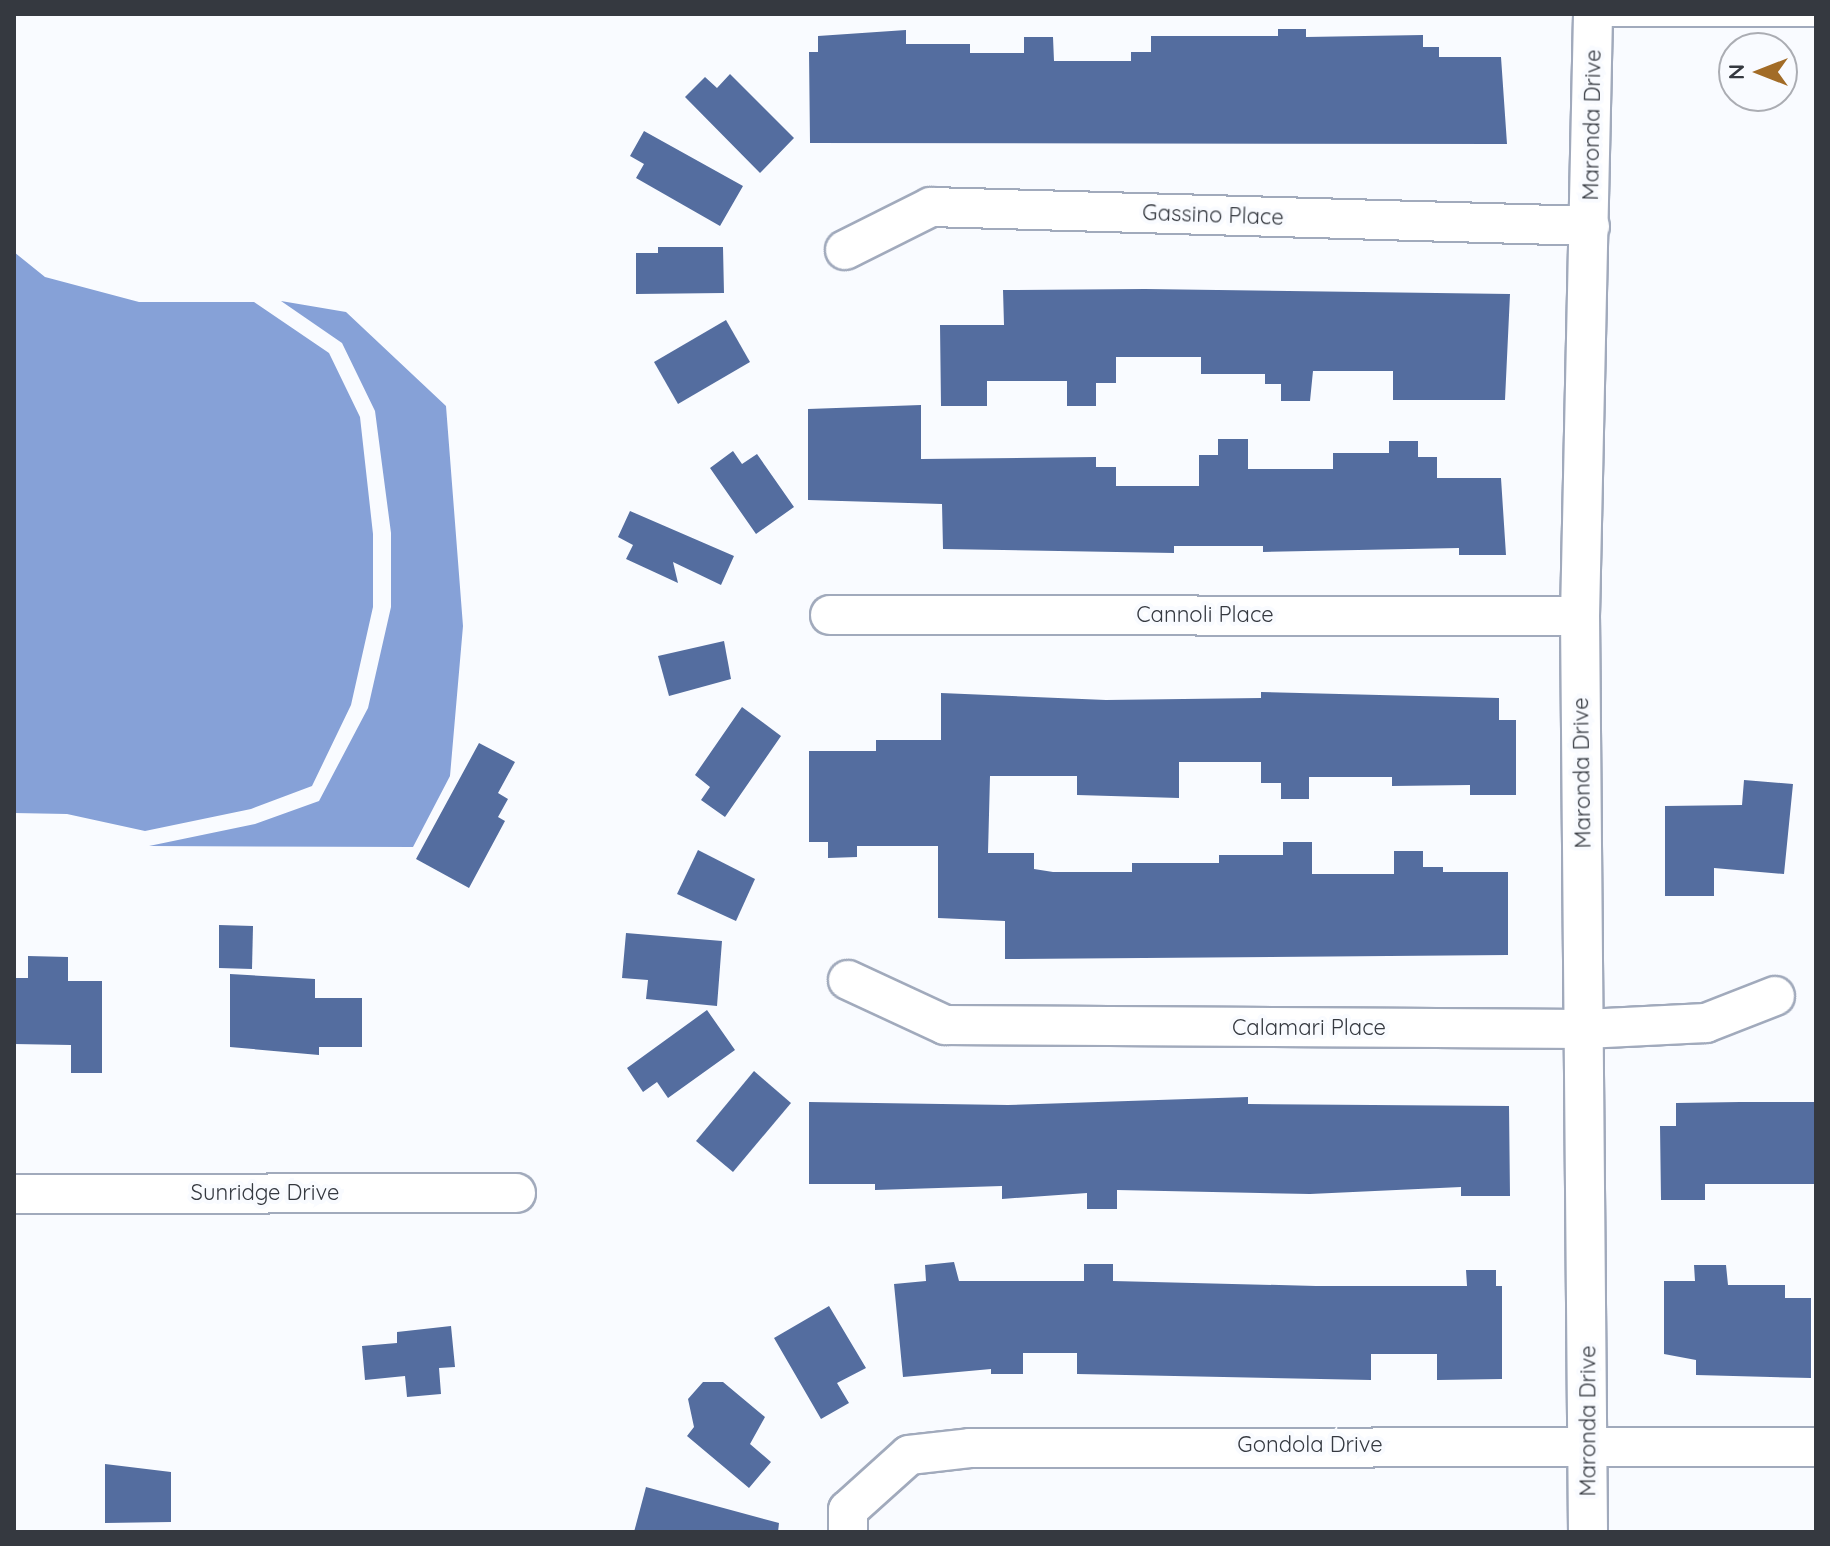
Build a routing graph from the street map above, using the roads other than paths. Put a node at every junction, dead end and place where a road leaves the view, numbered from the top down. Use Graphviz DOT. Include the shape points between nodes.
graph roads {
  1 [pos="1593,16"];
  2 [pos="1816,17"];
  3 [pos="1590,226"];
  4 [pos="845,250"];
  5 [pos="830,615"];
  6 [pos="1580,616"];
  7 [pos="848,980"];
  8 [pos="1775,996"];
  9 [pos="1585,1029"];
  10 [pos="516,1193"];
  11 [pos="14,1194"];
  12 [pos="1590,1443"];
  13 [pos="1816,1447"];
  14 [pos="848,1532"];
  15 [pos="1588,1532"];
  1 -- 2 [label="lane"];
  1 -- 3 [label="street, Maronda Drive"];
  3 -- 4 [label="street, Gassino Place" via="931,207"];
  3 -- 6 [label="street, Maronda Drive"];
  5 -- 6 [label="street, Cannoli Place"];
  6 -- 9 [label="street, Maronda Drive"];
  7 -- 9 [label="street, Calamari Place" via="945,1025"];
  8 -- 9 [label="street, Calamari Place" via="1706,1023"];
  9 -- 12 [label="street, Maronda Drive"];
  10 -- 11 [label="street, Sunridge Drive"];
  12 -- 13 [label="street, Gondola Drive"];
  12 -- 14 [label="street, Gondola Drive" via="955,1450 909,1455 868,1486 848,1510"];
  12 -- 15 [label="street, Maronda Drive"];
}
